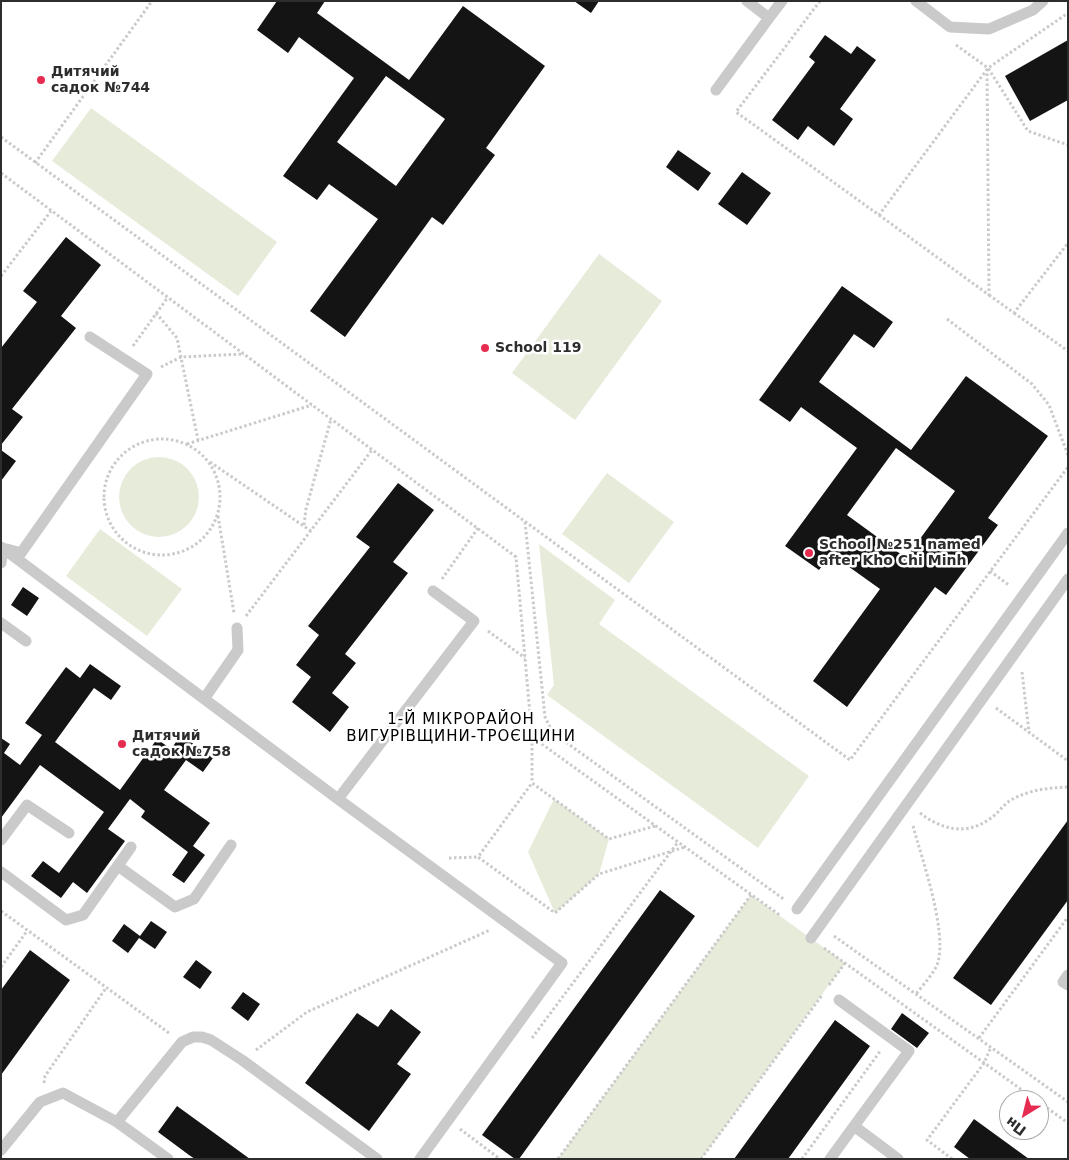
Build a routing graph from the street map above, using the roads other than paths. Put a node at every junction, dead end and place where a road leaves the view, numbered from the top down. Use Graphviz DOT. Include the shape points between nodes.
graph roads {
  1 [pos="747,1"];
  2 [pos="782,1"];
  3 [pos="916,1"];
  4 [pos="1043,1"];
  5 [pos="769,18"];
  6 [pos="716,90"];
  7 [pos="90,337"];
  8 [pos="1068,533"];
  9 [pos="2,548"];
  10 [pos="1,563"];
  11 [pos="1068,579"];
  12 [pos="433,591"];
  13 [pos="1,623"];
  14 [pos="236,628"];
  15 [pos="26,642"];
  16 [pos="204,699"];
  17 [pos="338,799"];
  18 [pos="69,833"];
  19 [pos="1,840"];
  20 [pos="231,844"];
  21 [pos="131,847"];
  22 [pos="118,866"];
  23 [pos="1,872"];
  24 [pos="797,909"];
  25 [pos="811,938"];
  26 [pos="1068,975"];
  27 [pos="1068,986"];
  28 [pos="839,1000"];
  29 [pos="117,1122"];
  30 [pos="854,1126"];
  31 [pos="1,1150"];
  32 [pos="168,1159"];
  33 [pos="377,1159"];
  34 [pos="420,1159"];
  35 [pos="830,1159"];
  36 [pos="898,1159"];
  1 -- 5 [label="lane"];
  2 -- 5 [label="lane"];
  3 -- 4 [label="lane" via="950,27 989,29 1033,10"];
  5 -- 6 [label="lane"];
  7 -- 9 [label="lane" via="147,374 21,553"];
  8 -- 24 [label="lane"];
  9 -- 10 [label="lane"];
  9 -- 16 [label="lane"];
  11 -- 25 [label="lane"];
  12 -- 17 [label="lane" via="474,621"];
  13 -- 15 [label="lane"];
  14 -- 16 [label="lane" via="238,650"];
  16 -- 17 [label="lane"];
  17 -- 34 [label="lane" via="562,963"];
  18 -- 19 [label="lane" via="27,805"];
  20 -- 22 [label="lane" via="194,899 175,907"];
  21 -- 22 [label="lane"];
  22 -- 23 [label="lane" via="84,914 66,920"];
  26 -- 27 [label="lane" via="1063,982"];
  28 -- 30 [label="lane" via="908,1051"];
  29 -- 31 [label="lane" via="63,1093 40,1102"];
  29 -- 32 [label="lane"];
  29 -- 33 [label="lane" via="182,1042 193,1036 202,1037 242,1060"];
  30 -- 35 [label="lane"];
  30 -- 36 [label="lane"];
}
